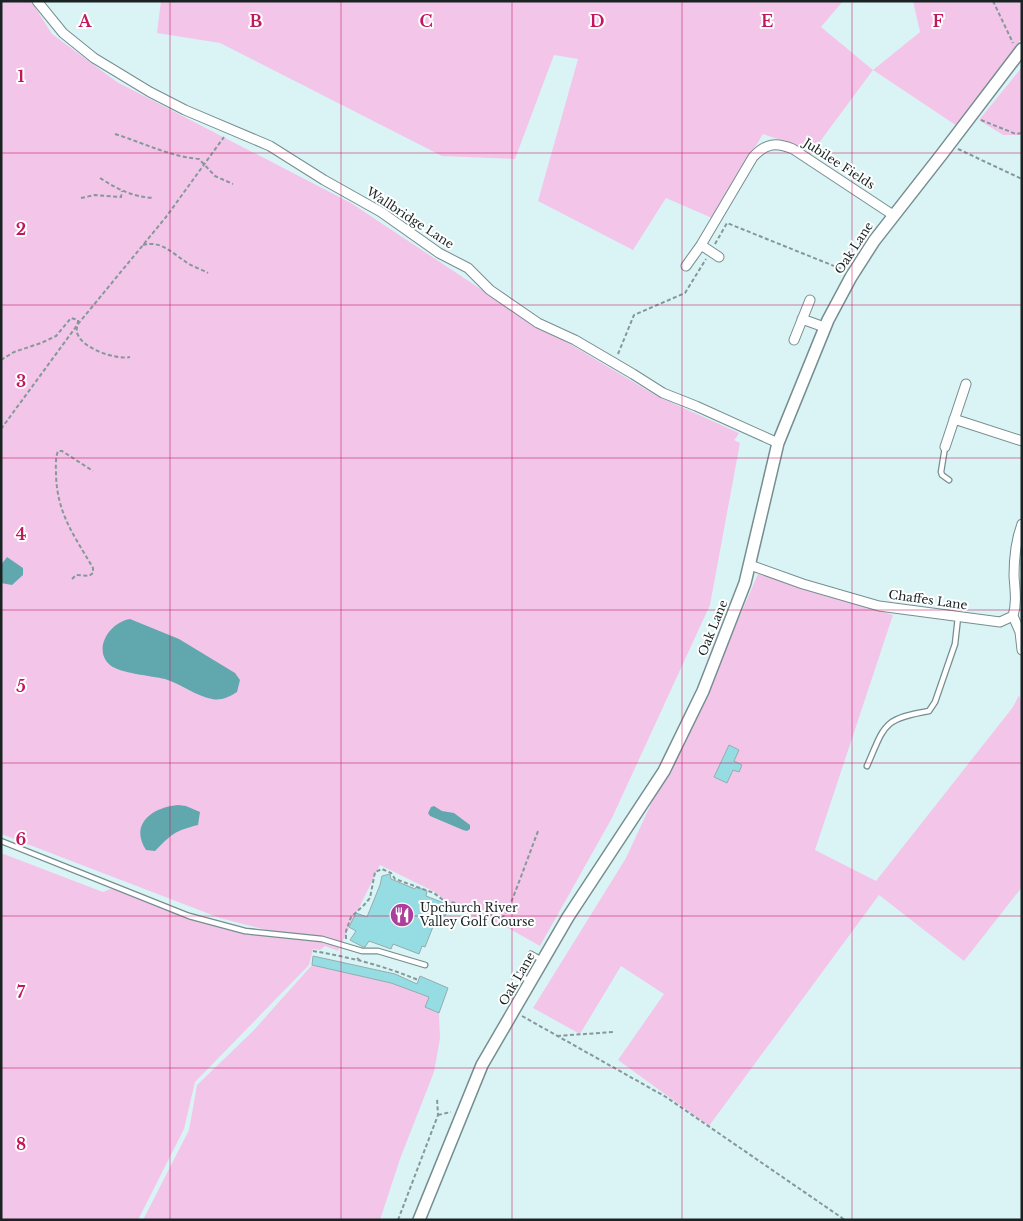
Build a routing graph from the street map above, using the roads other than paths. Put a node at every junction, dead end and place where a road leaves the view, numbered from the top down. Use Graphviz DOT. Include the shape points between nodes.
graph roads {
  1 [pos="37,1"];
  2 [pos="1020,52"];
  3 [pos="894,215"];
  4 [pos="701,246"];
  5 [pos="715,254"];
  6 [pos="686,266"];
  7 [pos="810,300"];
  8 [pos="802,320"];
  9 [pos="824,327"];
  10 [pos="794,340"];
  11 [pos="966,384"];
  12 [pos="954,419"];
  13 [pos="1022,441"];
  14 [pos="778,443"];
  15 [pos="945,447"];
  16 [pos="949,480"];
  17 [pos="1022,524"];
  18 [pos="750,565"];
  19 [pos="958,617"];
  20 [pos="1017,622"];
  21 [pos="1022,650"];
  22 [pos="867,766"];
  23 [pos="1,840"];
  24 [pos="531,954"];
  25 [pos="543,961"];
  26 [pos="425,965"];
  27 [pos="518,975"];
  28 [pos="531,982"];
  29 [pos="419,1220"];
  1 -- 14 [label="street, Wallbridge Lane" via="63,33 94,58 150,92 270,146 468,268 490,290 538,323 575,340 663,393"];
  2 -- 3 [label="street, Oak Lane"];
  3 -- 4 [label="street, Jubilee Fields" via="793,149 781,144 773,145 764,147 753,157"];
  3 -- 9 [label="street, Oak Lane" via="853,274"];
  4 -- 5 [label="street"];
  4 -- 6 [label="street, Jubilee Fields"];
  7 -- 8 [label="street"];
  8 -- 9 [label="street"];
  8 -- 10 [label="street"];
  9 -- 14 [label="street, Oak Lane"];
  11 -- 12 [label="street"];
  12 -- 13 [label="street"];
  12 -- 15 [label="street"];
  14 -- 18 [label="street, Oak Lane"];
  15 -- 16 [label="lane" via="941,472"];
  17 -- 20 [label="street" via="1014,573"];
  18 -- 19 [label="street, Chaffes Lane" via="880,606"];
  18 -- 25 [label="street, Oak Lane" via="703,691 664,771"];
  19 -- 20 [label="street, Chaffes Lane"];
  19 -- 22 [label="lane" via="955,644 935,702 929,711 893,720 882,730"];
  20 -- 21 [label="street"];
  23 -- 26 [label="lane" via="188,916 245,931 322,939"];
  24 -- 25 [label="lane"];
  25 -- 28 [label="street, Oak Lane"];
  27 -- 28 [label="lane"];
  28 -- 29 [label="street, Oak Lane" via="482,1065"];
}
